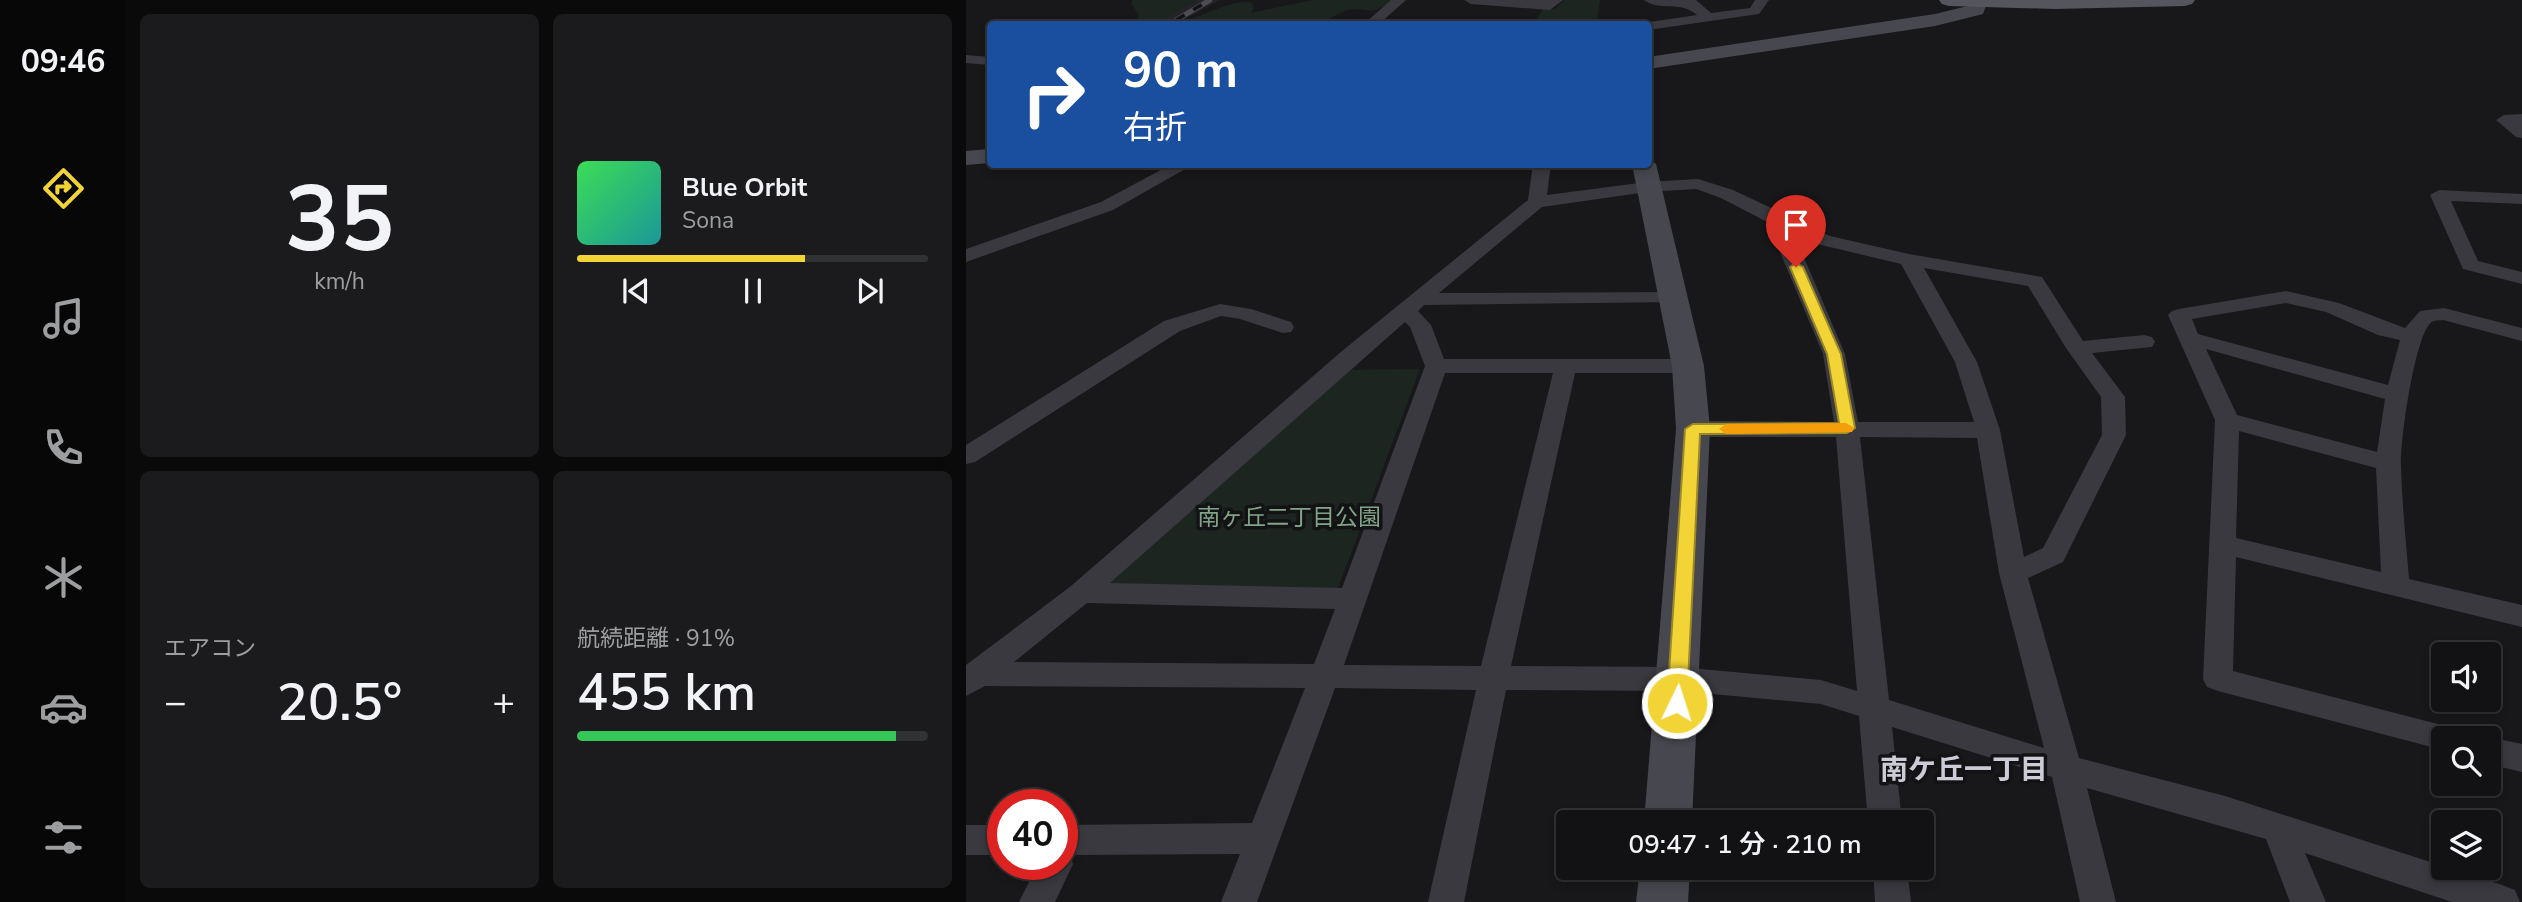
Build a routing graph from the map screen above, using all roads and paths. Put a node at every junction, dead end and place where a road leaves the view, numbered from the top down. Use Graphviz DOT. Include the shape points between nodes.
graph roads {
  1 [pos="1399,0"];
  2 [pos="1471,0"];
  3 [pos="1556,0"];
  4 [pos="1651,0"];
  5 [pos="1762,0"];
  6 [pos="1949,0"];
  7 [pos="2185,0"];
  8 [pos="1980,1"];
  9 [pos="1707,18"];
  10 [pos="1374,21"];
  11 [pos="1652,25"];
  12 [pos="966,59"];
  13 [pos="987,61"];
  14 [pos="1652,66"];
  15 [pos="2522,119"];
  16 [pos="2522,133"];
  17 [pos="987,156"];
  18 [pos="966,158"];
  19 [pos="1178,168"];
  20 [pos="1541,168"];
  21 [pos="1646,176"];
  22 [pos="2522,199"];
  23 [pos="1537,202"];
  24 [pos="1782,222"];
  25 [pos="966,256"];
  26 [pos="1909,260"];
  27 [pos="2522,278"];
  28 [pos="1673,298"];
  29 [pos="1412,305"];
  30 [pos="1283,327"];
  31 [pos="2522,335"];
  32 [pos="2412,337"];
  33 [pos="2189,338"];
  34 [pos="2144,342"];
  35 [pos="2077,348"];
  36 [pos="1566,365"];
  37 [pos="1436,366"];
  38 [pos="1688,366"];
  39 [pos="2398,395"];
  40 [pos="2227,420"];
  41 [pos="1847,428"];
  42 [pos="1693,429"];
  43 [pos="1987,430"];
  44 [pos="966,456"];
  45 [pos="2388,463"];
  46 [pos="2224,545"];
  47 [pos="2013,573"];
  48 [pos="2396,587"];
  49 [pos="1081,593"];
  50 [pos="1352,599"];
  51 [pos="2522,616"];
  52 [pos="1325,676"];
  53 [pos="971,679"];
  54 [pos="1493,679"];
  55 [pos="1679,680"];
  56 [pos="1874,708"];
  57 [pos="2431,734"];
  58 [pos="2501,753"];
  59 [pos="2522,758"];
  60 [pos="2066,768"];
  61 [pos="1669,810"];
  62 [pos="1884,810"];
  63 [pos="2280,830"];
  64 [pos="1263,838"];
  65 [pos="966,840"];
  66 [pos="987,840"];
  67 [pos="1078,848"];
  68 [pos="1047,880"];
  69 [pos="1664,880"];
  70 [pos="1891,880"];
  71 [pos="1037,902"];
  72 [pos="1239,902"];
  73 [pos="1446,902"];
  74 [pos="1662,902"];
  75 [pos="1893,902"];
  76 [pos="2098,902"];
  77 [pos="2308,902"];
  78 [pos="2502,902"];
  1 -- 10 [label="street"];
  2 -- 3 [label="street" via="1538,10"];
  4 -- 9 [label="street" via="1692,3"];
  5 -- 9 [label="street" via="1754,11"];
  6 -- 8 [label="main road"];
  7 -- 8 [label="main road"];
  8 -- 14 [label="street" via="1976,10 1935,20"];
  9 -- 11 [label="street"];
  12 -- 13 [label="street"];
  15 -- 16 [label="street" via="2504,120"];
  17 -- 18 [label="street"];
  19 -- 25 [label="street" via="1107,206"];
  20 -- 23 [label="street"];
  21 -- 23 [label="street"];
  21 -- 24 [label="street" via="1698,184"];
  21 -- 28 [label="street"];
  22 -- 27 [label="street" via="2439,195 2470,265"];
  23 -- 29 [label="street"];
  24 -- 26 [label="street" via="1824,240"];
  24 -- 41 [label="street" via="1787,246 1834,354"];
  26 -- 35 [label="street" via="2035,281"];
  26 -- 43 [label="street" via="1966,362"];
  28 -- 29 [label="street"];
  28 -- 38 [label="street"];
  29 -- 37 [label="street"];
  29 -- 49 [label="street"];
  30 -- 44 [label="street" via="1220,310 1172,326"];
  31 -- 32 [label="street" via="2444,314 2427,315"];
  32 -- 33 [label="street" via="2332,307 2286,297 2179,315"];
  32 -- 39 [label="street"];
  33 -- 39 [label="street"];
  33 -- 40 [label="street"];
  34 -- 35 [label="street"];
  35 -- 47 [label="street" via="2113,397 2114,435 2053,555"];
  36 -- 37 [label="street"];
  36 -- 38 [label="street"];
  36 -- 54 [label="street"];
  37 -- 50 [label="street"];
  38 -- 42 [label="street"];
  39 -- 45 [label="street"];
  40 -- 45 [label="street"];
  40 -- 46 [label="street"];
  41 -- 42 [label="street"];
  41 -- 43 [label="street"];
  41 -- 56 [label="street"];
  42 -- 55 [label="street"];
  43 -- 47 [label="street"];
  45 -- 48 [label="street"];
  46 -- 48 [label="street"];
  46 -- 57 [label="street" via="2218,679"];
  47 -- 60 [label="street"];
  48 -- 51 [label="street"];
  49 -- 50 [label="street"];
  49 -- 53 [label="street"];
  50 -- 52 [label="street"];
  52 -- 53 [label="street"];
  52 -- 54 [label="street"];
  52 -- 64 [label="street"];
  54 -- 55 [label="street"];
  54 -- 73 [label="street"];
  55 -- 56 [label="street" via="1821,692"];
  55 -- 61 [label="street"];
  56 -- 60 [label="street"];
  56 -- 62 [label="street"];
  58 -- 59 [label="street"];
  60 -- 63 [label="street"];
  60 -- 76 [label="street"];
  63 -- 77 [label="street"];
  63 -- 78 [label="street"];
  64 -- 67 [label="street"];
  64 -- 72 [label="street"];
  65 -- 66 [label="street"];
  68 -- 71 [label="street"];
  69 -- 74 [label="street"];
  70 -- 75 [label="street"];
}
